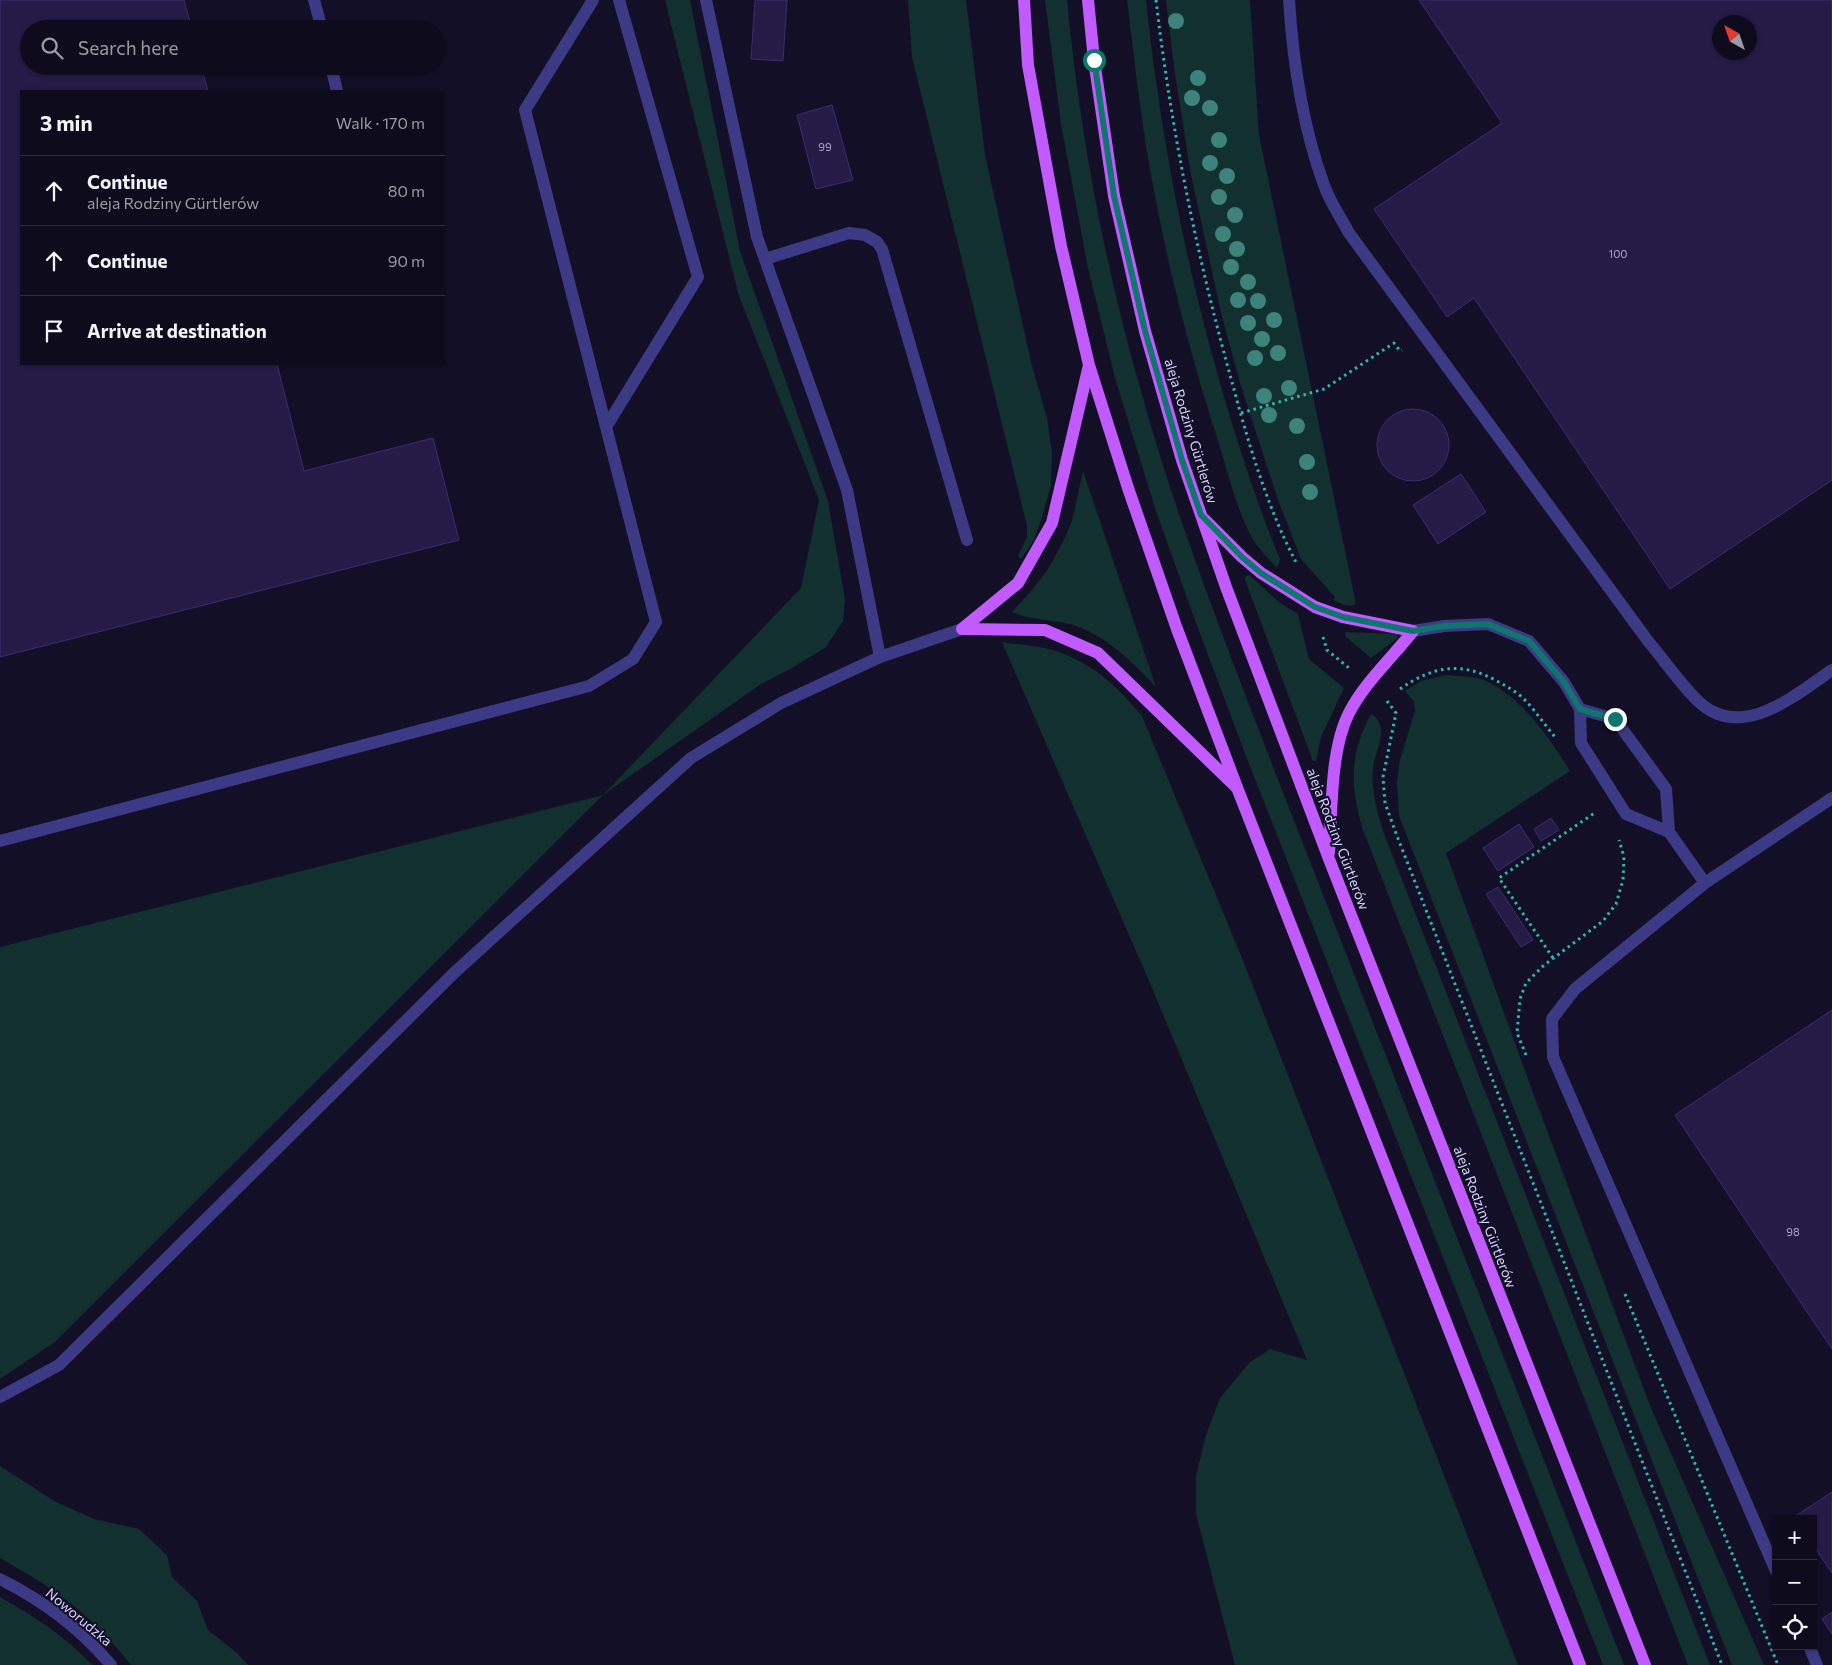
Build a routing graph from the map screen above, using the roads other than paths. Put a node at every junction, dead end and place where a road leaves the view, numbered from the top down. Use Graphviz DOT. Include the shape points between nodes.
graph roads {
  1 [pos="314,0"];
  2 [pos="593,0"];
  3 [pos="620,0"];
  4 [pos="706,0"];
  5 [pos="1024,0"];
  6 [pos="1088,0"];
  7 [pos="1289,0"];
  8 [pos="320,20"];
  9 [pos="334,75"];
  10 [pos="338,90"];
  11 [pos="764,259"];
  12 [pos="1089,365"];
  13 [pos="606,427"];
  14 [pos="1201,515"];
  15 [pos="967,540"];
  16 [pos="962,629"];
  17 [pos="1413,631"];
  18 [pos="880,657"];
  19 [pos="1832,670"];
  20 [pos="1580,709"];
  21 [pos="1238,790"];
  22 [pos="1832,798"];
  23 [pos="1669,832"];
  24 [pos="0,841"];
  25 [pos="1329,859"];
  26 [pos="1705,883"];
  27 [pos="0,1397"];
  28 [pos="1772,1561"];
  29 [pos="0,1579"];
  30 [pos="1811,1650"];
  31 [pos="111,1665"];
  32 [pos="1580,1665"];
  33 [pos="1645,1665"];
  34 [pos="1817,1665"];
  1 -- 8 [label="lane"];
  2 -- 13 [label="lane" via="525,110"];
  3 -- 13 [label="lane" via="698,277"];
  4 -- 11 [label="lane"];
  5 -- 12 [label="main road" via="1028,65 1044,157"];
  6 -- 14 [label="main road, aleja Rodziny Gürtlerów" via="1114,196 1145,331"];
  7 -- 19 [label="lane" via="1304,122 1325,187 1349,234 1648,641 1698,701 1720,715 1746,718 1776,708"];
  9 -- 10 [label="lane"];
  11 -- 15 [label="lane" via="849,233 865,235 877,242 882,249"];
  11 -- 18 [label="lane" via="847,490"];
  12 -- 16 [label="main road" via="1052,523 1018,583"];
  12 -- 21 [label="main road" via="1177,629"];
  13 -- 24 [label="lane" via="656,622 633,659 589,686"];
  14 -- 17 [label="main road" via="1261,573 1315,607 1343,617"];
  14 -- 25 [label="main road, aleja Rodziny Gürtlerów"];
  16 -- 18 [label="lane"];
  16 -- 21 [label="main road" via="1045,630 1098,653"];
  17 -- 20 [label="lane" via="1488,624 1529,641 1564,682"];
  17 -- 25 [label="main road" via="1370,682 1349,714 1336,765"];
  18 -- 27 [label="lane" via="781,703 691,758 454,973 59,1365"];
  20 -- 23 [label="lane" via="1581,743 1626,814"];
  20 -- 23 [label="lane" via="1615,719 1666,789"];
  21 -- 32 [label="main road"];
  22 -- 26 [label="lane"];
  23 -- 26 [label="lane"];
  25 -- 33 [label="main road, aleja Rodziny Gürtlerów"];
  26 -- 28 [label="lane" via="1575,989 1552,1019 1553,1057"];
  29 -- 31 [label="lane, Noworudzka" via="53,1610"];
  30 -- 34 [label="lane"];
}
